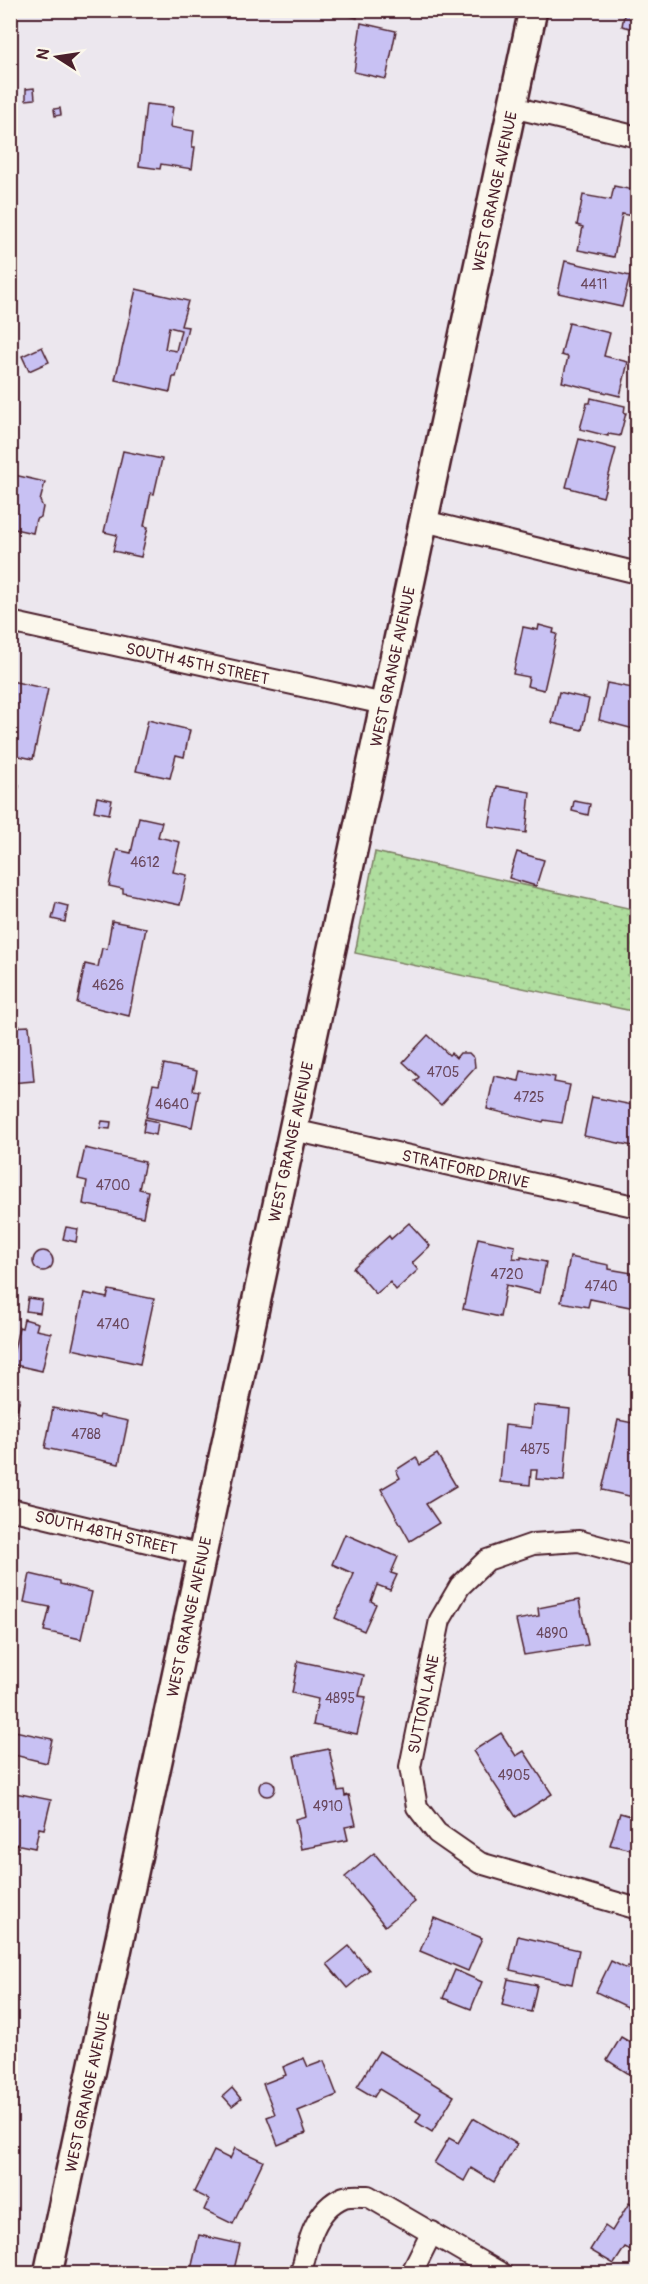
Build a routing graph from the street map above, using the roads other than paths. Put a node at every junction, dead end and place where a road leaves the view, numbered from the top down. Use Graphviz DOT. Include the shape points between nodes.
graph roads {
  1 [pos="533,10"];
  2 [pos="512,107"];
  3 [pos="638,136"];
  4 [pos="424,520"];
  5 [pos="638,573"];
  6 [pos="10,622"];
  7 [pos="384,704"];
  8 [pos="293,1130"];
  9 [pos="638,1207"];
  10 [pos="10,1509"];
  11 [pos="202,1555"];
  12 [pos="638,1557"];
  13 [pos="638,1908"];
  14 [pos="432,2232"];
  15 [pos="48,2274"];
  16 [pos="301,2274"];
  17 [pos="411,2274"];
  18 [pos="502,2274"];
  1 -- 2 [label="street, WEST GRANGE AVENUE"];
  2 -- 3 [label="street"];
  2 -- 4 [label="street, WEST GRANGE AVENUE"];
  4 -- 5 [label="street"];
  4 -- 7 [label="street, WEST GRANGE AVENUE"];
  6 -- 7 [label="street, SOUTH 45TH STREET"];
  7 -- 8 [label="street, WEST GRANGE AVENUE"];
  8 -- 9 [label="street, STRATFORD DRIVE"];
  8 -- 11 [label="street, WEST GRANGE AVENUE"];
  10 -- 11 [label="street, SOUTH 48TH STREET"];
  11 -- 15 [label="street, WEST GRANGE AVENUE"];
  12 -- 13 [label="street, SUTTON LANE" via="579,1541 533,1544 487,1560 460,1586 440,1620 410,1767 417,1807 437,1833 480,1863"];
  14 -- 16 [label="street" via="368,2196 346,2196 330,2206 310,2233"];
  14 -- 17 [label="street"];
  14 -- 18 [label="street"];
}
